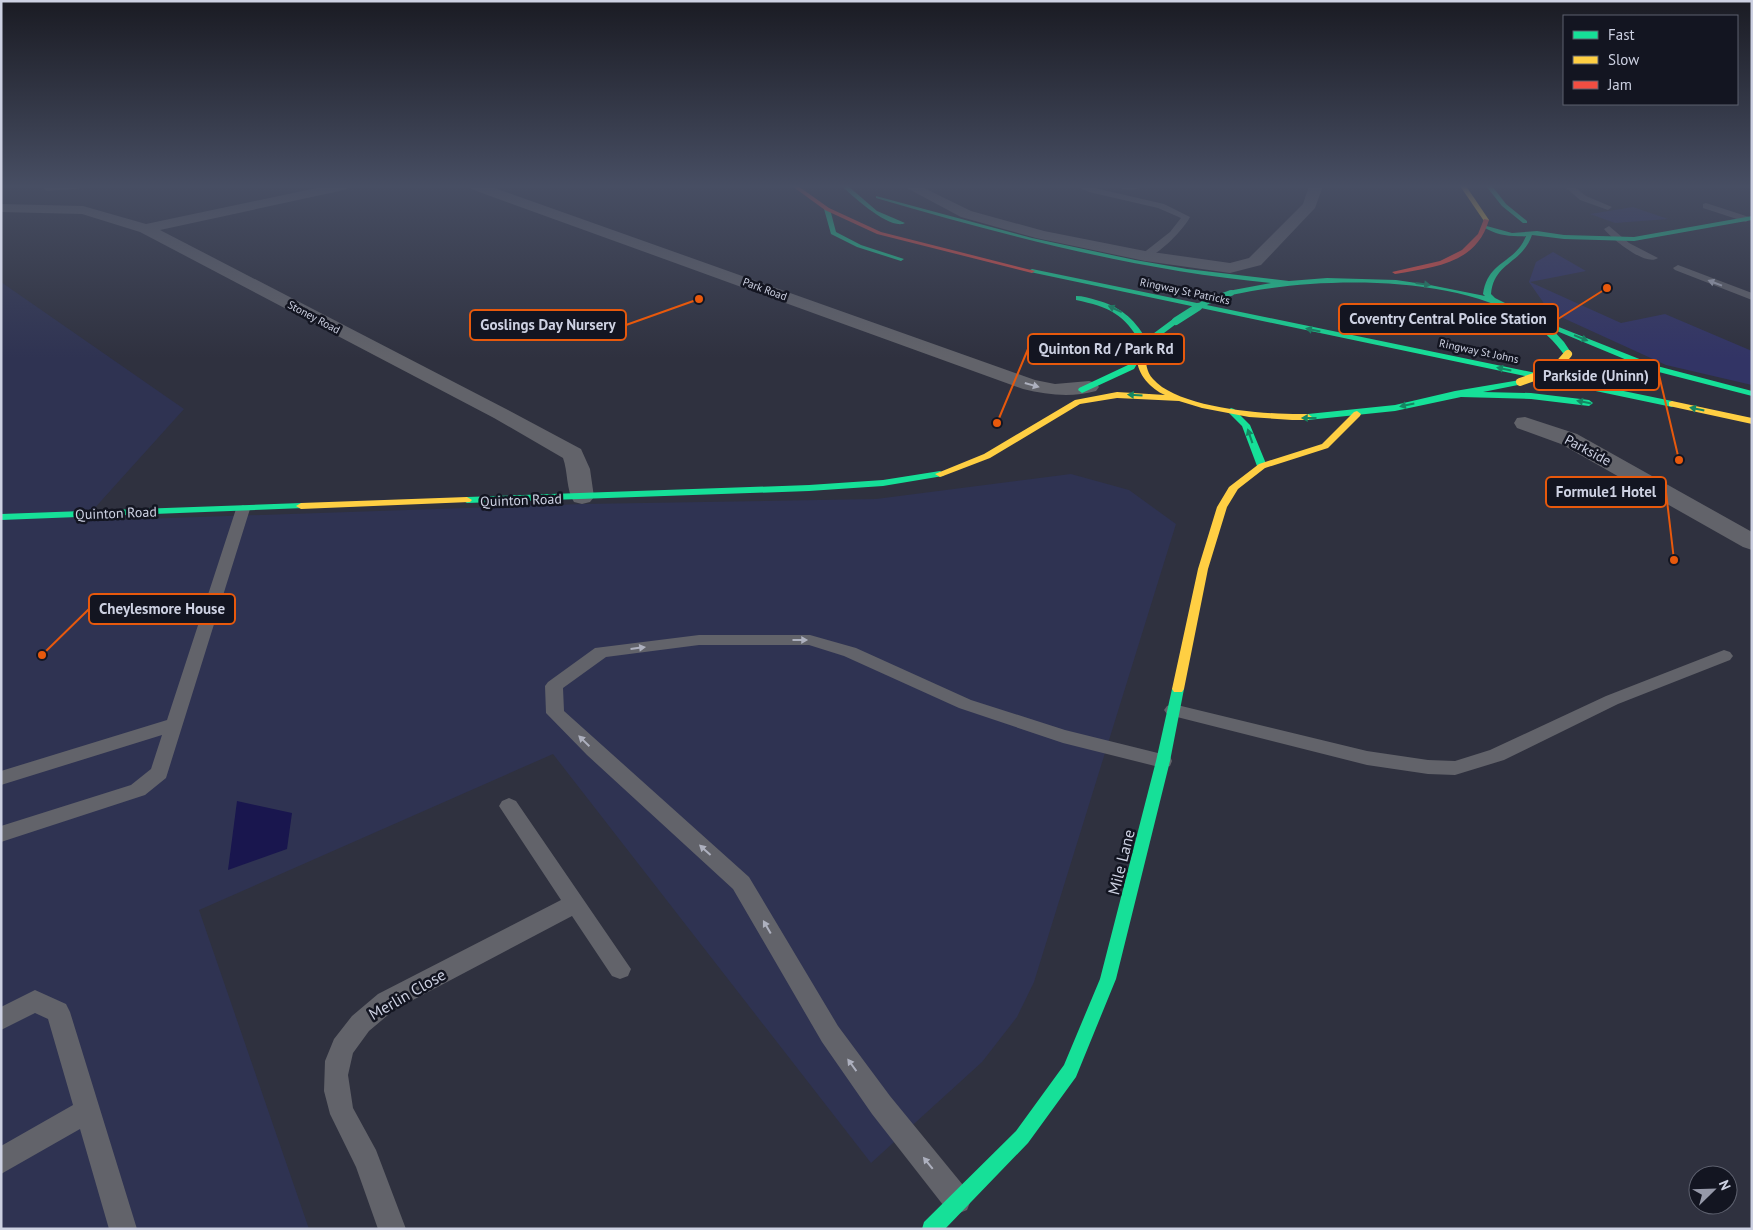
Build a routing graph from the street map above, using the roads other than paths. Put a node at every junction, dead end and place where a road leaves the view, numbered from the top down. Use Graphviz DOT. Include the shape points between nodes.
graph roads {
  1 [pos="173,243"];
  2 [pos="636,243"];
  3 [pos="854,243"];
  4 [pos="916,243"];
  5 [pos="973,243"];
  6 [pos="1042,243"];
  7 [pos="1083,243"];
  8 [pos="1159,243"];
  9 [pos="1272,243"];
  10 [pos="1472,243"];
  11 [pos="1527,243"];
  12 [pos="1625,243"];
  13 [pos="1144,256"];
  14 [pos="1653,258"];
  15 [pos="1034,259"];
  16 [pos="909,261"];
  17 [pos="1061,265"];
  18 [pos="1678,268"];
  19 [pos="1357,279"];
  20 [pos="1145,282"];
  21 [pos="1293,283"];
  22 [pos="1194,292"];
  23 [pos="1071,296"];
  24 [pos="1752,297"];
  25 [pos="1492,300"];
  26 [pos="1242,302"];
  27 [pos="1520,314"];
  28 [pos="1378,343"];
  29 [pos="1143,349"];
  30 [pos="1539,361"];
  31 [pos="1577,368"];
  32 [pos="1089,387"];
  33 [pos="1055,390"];
  34 [pos="1455,394"];
  35 [pos="1707,394"];
  36 [pos="1752,394"];
  37 [pos="1183,399"];
  38 [pos="1752,404"];
  39 [pos="1598,405"];
  40 [pos="1231,411"];
  41 [pos="1357,414"];
  42 [pos="1752,421"];
  43 [pos="1525,423"];
  44 [pos="1030,430"];
  45 [pos="1262,466"];
  46 [pos="582,497"];
  47 [pos="243,510"];
  48 [pos="1,518"];
  49 [pos="1752,542"];
  50 [pos="1724,656"];
  51 [pos="1173,710"];
  52 [pos="173,725"];
  53 [pos="1163,761"];
  54 [pos="1,778"];
  55 [pos="509,806"];
  56 [pos="1,834"];
  57 [pos="574,904"];
  58 [pos="620,969"];
  59 [pos="1,1019"];
  60 [pos="87,1110"];
  61 [pos="1,1162"];
  62 [pos="958,1201"];
  63 [pos="123,1229"];
  64 [pos="392,1229"];
  65 [pos="931,1229"];
  1 -- 46 [label="street, Stoney Road" via="573,454 579,469"];
  2 -- 33 [label="street, Park Road, one-way" via="1011,378"];
  3 -- 16 [label="main road"];
  28 -- 4 [label="main road, Ringway St Patricks, one-way"];
  5 -- 15 [label="main road"];
  6 -- 21 [label="main road" via="1205,276"];
  7 -- 13 [label="street"];
  8 -- 13 [label="lane"];
  9 -- 13 [label="street" via="1256,262 1230,268"];
  10 -- 19 [label="main road" via="1454,258 1422,268"];
  11 -- 25 [label="main road" via="1488,279 1487,294"];
  12 -- 14 [label="lane"];
  17 -- 20 [label="main road, Ringway St Patricks"];
  24 -- 18 [label="lane, one-way"];
  19 -- 21 [label="main road"];
  19 -- 25 [label="main road, one-way" via="1438,286"];
  21 -- 29 [label="main road, Quinton Road, bridge" via="1249,287 1208,301 1176,321"];
  22 -- 26 [label="main road, Ringway St Patricks"];
  29 -- 23 [label="main road, one-way" via="1136,325 1122,312"];
  25 -- 27 [label="main road"];
  27 -- 34 [label="main road, bridge" via="1557,336 1568,354 1563,363 1554,371 1520,382"];
  27 -- 36 [label="main road, one-way" via="1662,370"];
  42 -- 28 [label="main road, Ringway St Johns, one-way"];
  29 -- 32 [label="main road, Quinton Road" via="1137,361 1125,371"];
  29 -- 37 [label="main road" via="1141,367 1149,381"];
  30 -- 31 [label="main road, Ringway St Johns"];
  32 -- 33 [label="street, Quinton Road"];
  32 -- 44 [label="main road, Quinton Road" via="1071,396"];
  39 -- 34 [label="main road, one-way" via="1531,396"];
  34 -- 41 [label="main road, one-way"];
  35 -- 38 [label="main road"];
  37 -- 40 [label="main road"];
  37 -- 44 [label="main road, Quinton Road, one-way" via="1132,394 1097,397 1066,407"];
  41 -- 40 [label="main road, one-way" via="1312,418 1266,417"];
  45 -- 40 [label="main road, one-way" via="1246,425"];
  41 -- 45 [label="main road, Mile Lane" via="1325,446"];
  43 -- 49 [label="street, Parkside" via="1569,439"];
  44 -- 46 [label="main road, Quinton Road" via="981,460 928,476 809,488"];
  45 -- 51 [label="main road, Mile Lane" via="1234,487 1222,507 1203,569"];
  46 -- 47 [label="main road, Quinton Road"];
  47 -- 48 [label="main road, Quinton Road"];
  47 -- 52 [label="lane"];
  50 -- 51 [label="lane" via="1612,700 1496,755 1455,768 1428,768 1368,758"];
  51 -- 53 [label="main road, Mile Lane"];
  52 -- 54 [label="lane"];
  52 -- 56 [label="lane" via="159,773 138,790"];
  53 -- 62 [label="main road, Mile Lane" via="1108,978 1070,1071 1022,1138"];
  62 -- 53 [label="lane, one-way" via="881,1105 830,1034 741,883 555,713 554,686 601,652 699,640 810,640 850,652 965,704 1063,736"];
  55 -- 57 [label="lane"];
  57 -- 58 [label="lane"];
  57 -- 64 [label="lane, Merlin Close" via="386,1002 361,1020 346,1041 335,1066 341,1109 362,1150"];
  59 -- 60 [label="lane" via="35,1001 58,1012"];
  60 -- 61 [label="lane"];
  60 -- 63 [label="lane"];
  62 -- 65 [label="main road, Mile Lane"];
}
